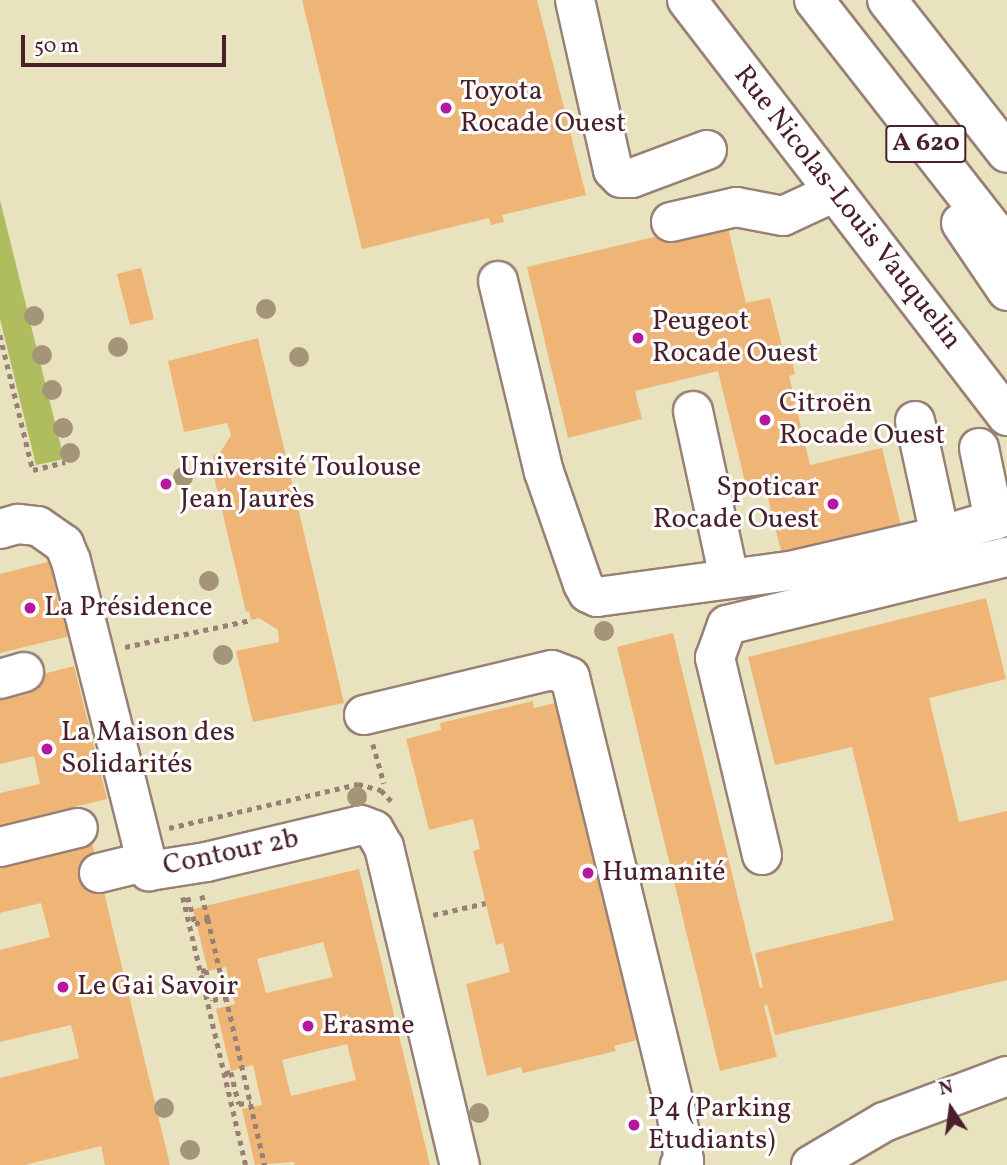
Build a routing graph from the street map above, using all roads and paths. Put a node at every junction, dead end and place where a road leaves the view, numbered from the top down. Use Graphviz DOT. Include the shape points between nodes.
graph roads {
  1 [pos="575,0"];
  2 [pos="687,0"];
  3 [pos="814,0"];
  4 [pos="887,0"];
  5 [pos="846,41"];
  6 [pos="707,150"];
  7 [pos="1007,153"];
  8 [pos="835,192"];
  9 [pos="671,222"];
  10 [pos="1007,247"];
  11 [pos="498,281"];
  12 [pos="1007,291"];
  13 [pos="0,335"];
  14 [pos="693,411"];
  15 [pos="1007,416"];
  16 [pos="915,421"];
  17 [pos="979,448"];
  18 [pos="65,462"];
  19 [pos="1001,518"];
  20 [pos="0,529"];
  21 [pos="940,536"];
  22 [pos="1007,557"];
  23 [pos="729,578"];
  24 [pos="251,620"];
  25 [pos="94,656"];
  26 [pos="364,715"];
  27 [pos="78,828"];
  28 [pos="0,848"];
  29 [pos="762,855"];
  30 [pos="144,862"];
  31 [pos="99,873"];
  32 [pos="180,884"];
  33 [pos="486,903"];
  34 [pos="429,916"];
  35 [pos="193,918"];
  36 [pos="201,971"];
  37 [pos="227,997"];
  38 [pos="225,1073"];
  39 [pos="1007,1076"];
  40 [pos="251,1102"];
  41 [pos="246,1165"];
  42 [pos="265,1165"];
  43 [pos="460,1165"];
  44 [pos="680,1165"];
  45 [pos="811,1165"];
  1 -- 6 [label="main road" via="613,170 621,178 632,178"];
  2 -- 8 [label="main road, Rue Nicolas-Louis Vauquelin"];
  3 -- 5 [label="main road, A 620"];
  4 -- 7 [label="main road, A 620"];
  5 -- 10 [label="main road, A 620"];
  5 -- 12 [label="main road"];
  8 -- 9 [label="main road" via="783,216 736,207"];
  8 -- 15 [label="main road, Rue Nicolas-Louis Vauquelin"];
  11 -- 23 [label="main road" via="544,472 588,593 608,596"];
  13 -- 18 [label="path" via="33,470"];
  14 -- 23 [label="main road"];
  16 -- 21 [label="main road"];
  17 -- 19 [label="main road"];
  19 -- 21 [label="main road"];
  20 -- 25 [label="main road, Contour 2b" via="18,524 38,526 64,544"];
  21 -- 23 [label="main road" via="790,571"];
  22 -- 29 [label="main road" via="727,625 715,657"];
  24 -- 25 [label="path"];
  25 -- 30 [label="main road, Contour 2b"];
  26 -- 44 [label="main road" via="552,670 570,677 676,1111 684,1161"];
  27 -- 28 [label="main road"];
  30 -- 31 [label="main road"];
  30 -- 43 [label="main road, Contour 2b" via="149,871 361,825 374,830 384,847"];
  32 -- 36 [label="path"];
  33 -- 34 [label="path"];
  35 -- 37 [label="path" via="195,924 208,919"];
  36 -- 37 [label="path" via="206,970 213,1000"];
  36 -- 38 [label="path"];
  37 -- 40 [label="path"];
  38 -- 40 [label="path" via="231,1072 239,1104"];
  38 -- 41 [label="path"];
  39 -- 45 [label="main road" via="884,1122"];
  40 -- 42 [label="path"];
}
